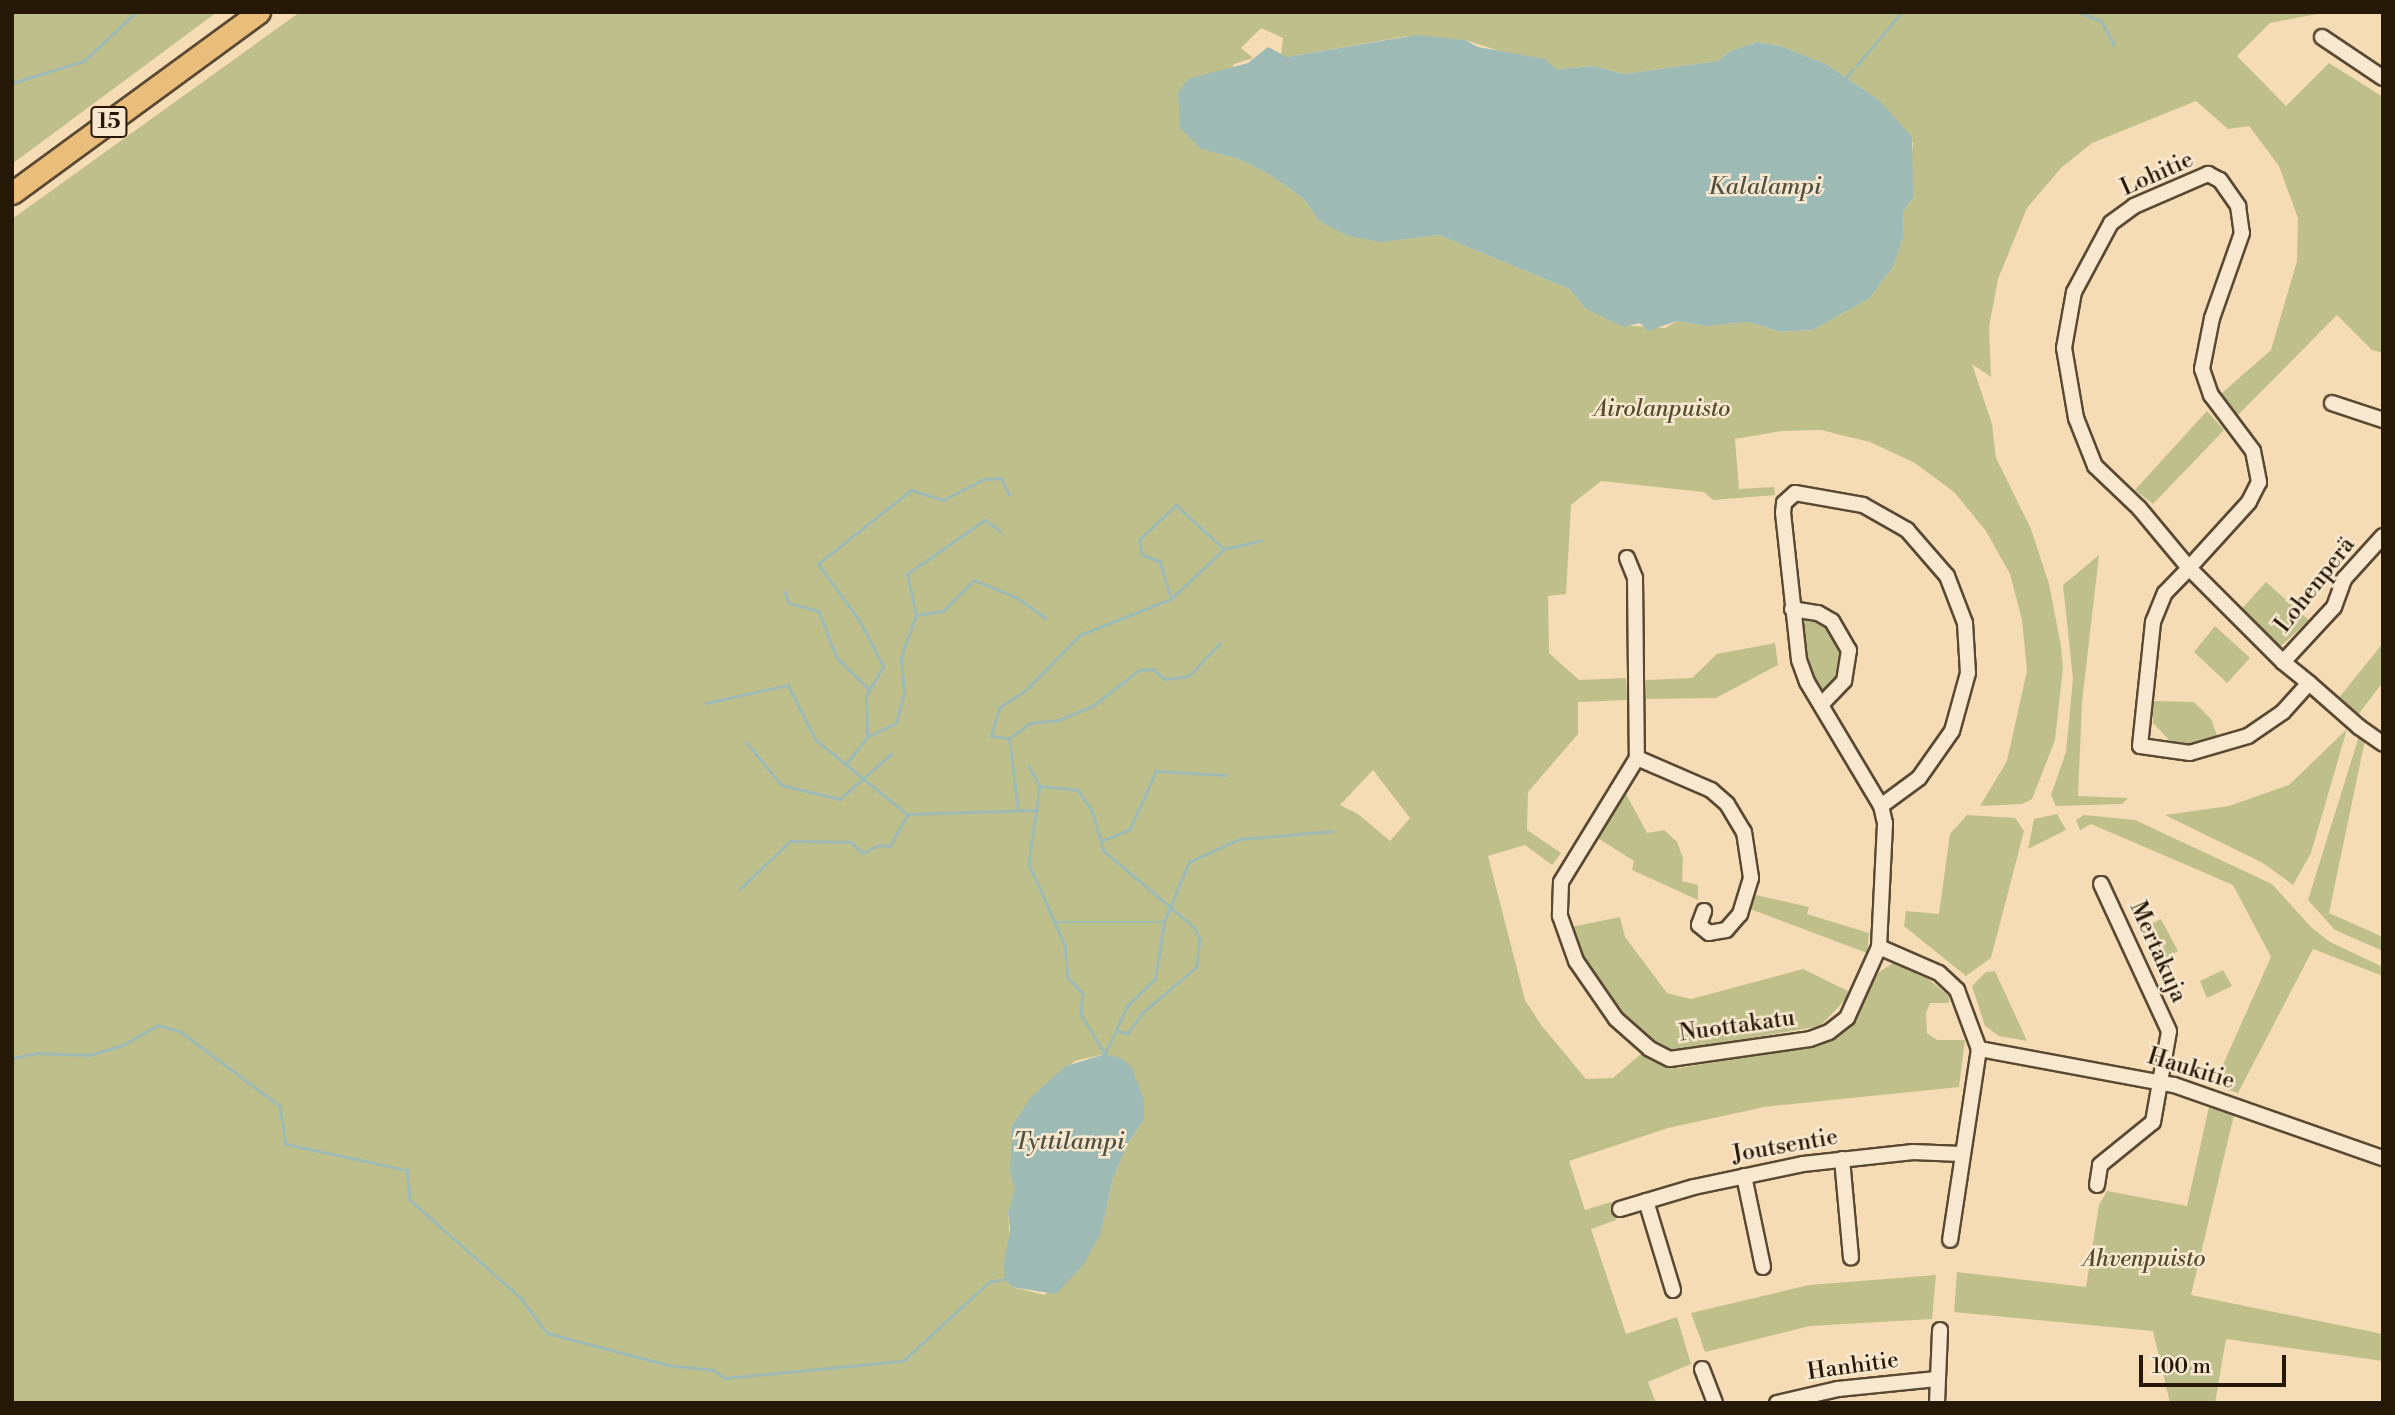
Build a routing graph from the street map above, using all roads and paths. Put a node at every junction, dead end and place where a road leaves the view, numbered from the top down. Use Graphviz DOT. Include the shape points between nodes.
graph roads {
  1 [pos="259,12"];
  2 [pos="2322,37"];
  3 [pos="2383,78"];
  4 [pos="12,193"];
  5 [pos="2332,403"];
  6 [pos="2383,419"];
  7 [pos="2383,536"];
  8 [pos="1628,558"];
  9 [pos="2189,568"];
  10 [pos="1792,609"];
  11 [pos="2283,662"];
  12 [pos="2309,683"];
  13 [pos="1821,705"];
  14 [pos="2383,744"];
  15 [pos="1637,758"];
  16 [pos="1881,806"];
  17 [pos="2101,884"];
  18 [pos="1704,911"];
  19 [pos="1879,947"];
  20 [pos="1979,1049"];
  21 [pos="2160,1081"];
  22 [pos="1961,1154"];
  23 [pos="1842,1158"];
  24 [pos="2383,1158"];
  25 [pos="1744,1176"];
  26 [pos="2097,1185"];
  27 [pos="1646,1202"];
  28 [pos="1620,1209"];
  29 [pos="1950,1240"];
  30 [pos="1851,1258"];
  31 [pos="1763,1267"];
  32 [pos="1674,1290"];
  33 [pos="1940,1330"];
  34 [pos="1702,1369"];
  35 [pos="1936,1380"];
  36 [pos="1715,1403"];
  37 [pos="1777,1403"];
  38 [pos="1937,1403"];
  1 -- 4 [label="highway, 15"];
  2 -- 3 [label="street"];
  5 -- 6 [label="street"];
  7 -- 11 [label="street, Lohenperä" via="2344,579 2334,607"];
  8 -- 15 [label="street" via="1634,578"];
  9 -- 9 [label="street, Lohitie" via="2249,502 2259,482 2253,451 2211,395 2202,369 2212,318 2242,233 2238,206 2220,180 2208,174 2134,206 2111,223 2074,292 2064,348 2076,418 2095,466 2109,485 2133,502"];
  9 -- 11 [label="street, Lohitie"];
  9 -- 12 [label="street" via="2165,593 2153,622 2140,746 2190,752 2248,736 2278,717"];
  10 -- 13 [label="street" via="1799,660"];
  10 -- 13 [label="street" via="1818,613 1832,621 1849,650 1844,681"];
  10 -- 16 [label="street" via="1783,513 1789,496 1803,492 1863,505 1907,530 1947,576 1965,623 1968,673 1952,731 1919,778"];
  11 -- 12 [label="street, Lohitie"];
  12 -- 14 [label="street, Lohitie"];
  13 -- 16 [label="street"];
  15 -- 18 [label="street" via="1711,790 1727,804 1744,832 1751,878 1740,914 1726,930 1709,933 1699,925"];
  15 -- 19 [label="street, Nuottakatu" via="1567,868 1558,902 1570,949 1585,976 1616,1019 1650,1049 1660,1056 1682,1058 1810,1039 1829,1031 1847,1018"];
  16 -- 19 [label="street" via="1886,848"];
  17 -- 21 [label="street, Mertakuja" via="2169,1031"];
  19 -- 20 [label="street" via="1931,969 1951,984"];
  20 -- 21 [label="street, Haukitie"];
  20 -- 22 [label="street"];
  21 -- 24 [label="street, Haukitie"];
  21 -- 26 [label="street, Mertakuja" via="2152,1122 2100,1165"];
  22 -- 23 [label="street, Joutsentie" via="1913,1152"];
  22 -- 29 [label="street"];
  23 -- 25 [label="street, Joutsentie"];
  23 -- 30 [label="street"];
  25 -- 27 [label="street, Joutsentie"];
  25 -- 31 [label="street"];
  27 -- 28 [label="street, Joutsentie"];
  27 -- 32 [label="street"];
  33 -- 35 [label="street"];
  34 -- 36 [label="street"];
  35 -- 37 [label="street, Hanhitie" via="1838,1389"];
  35 -- 38 [label="street"];
}
